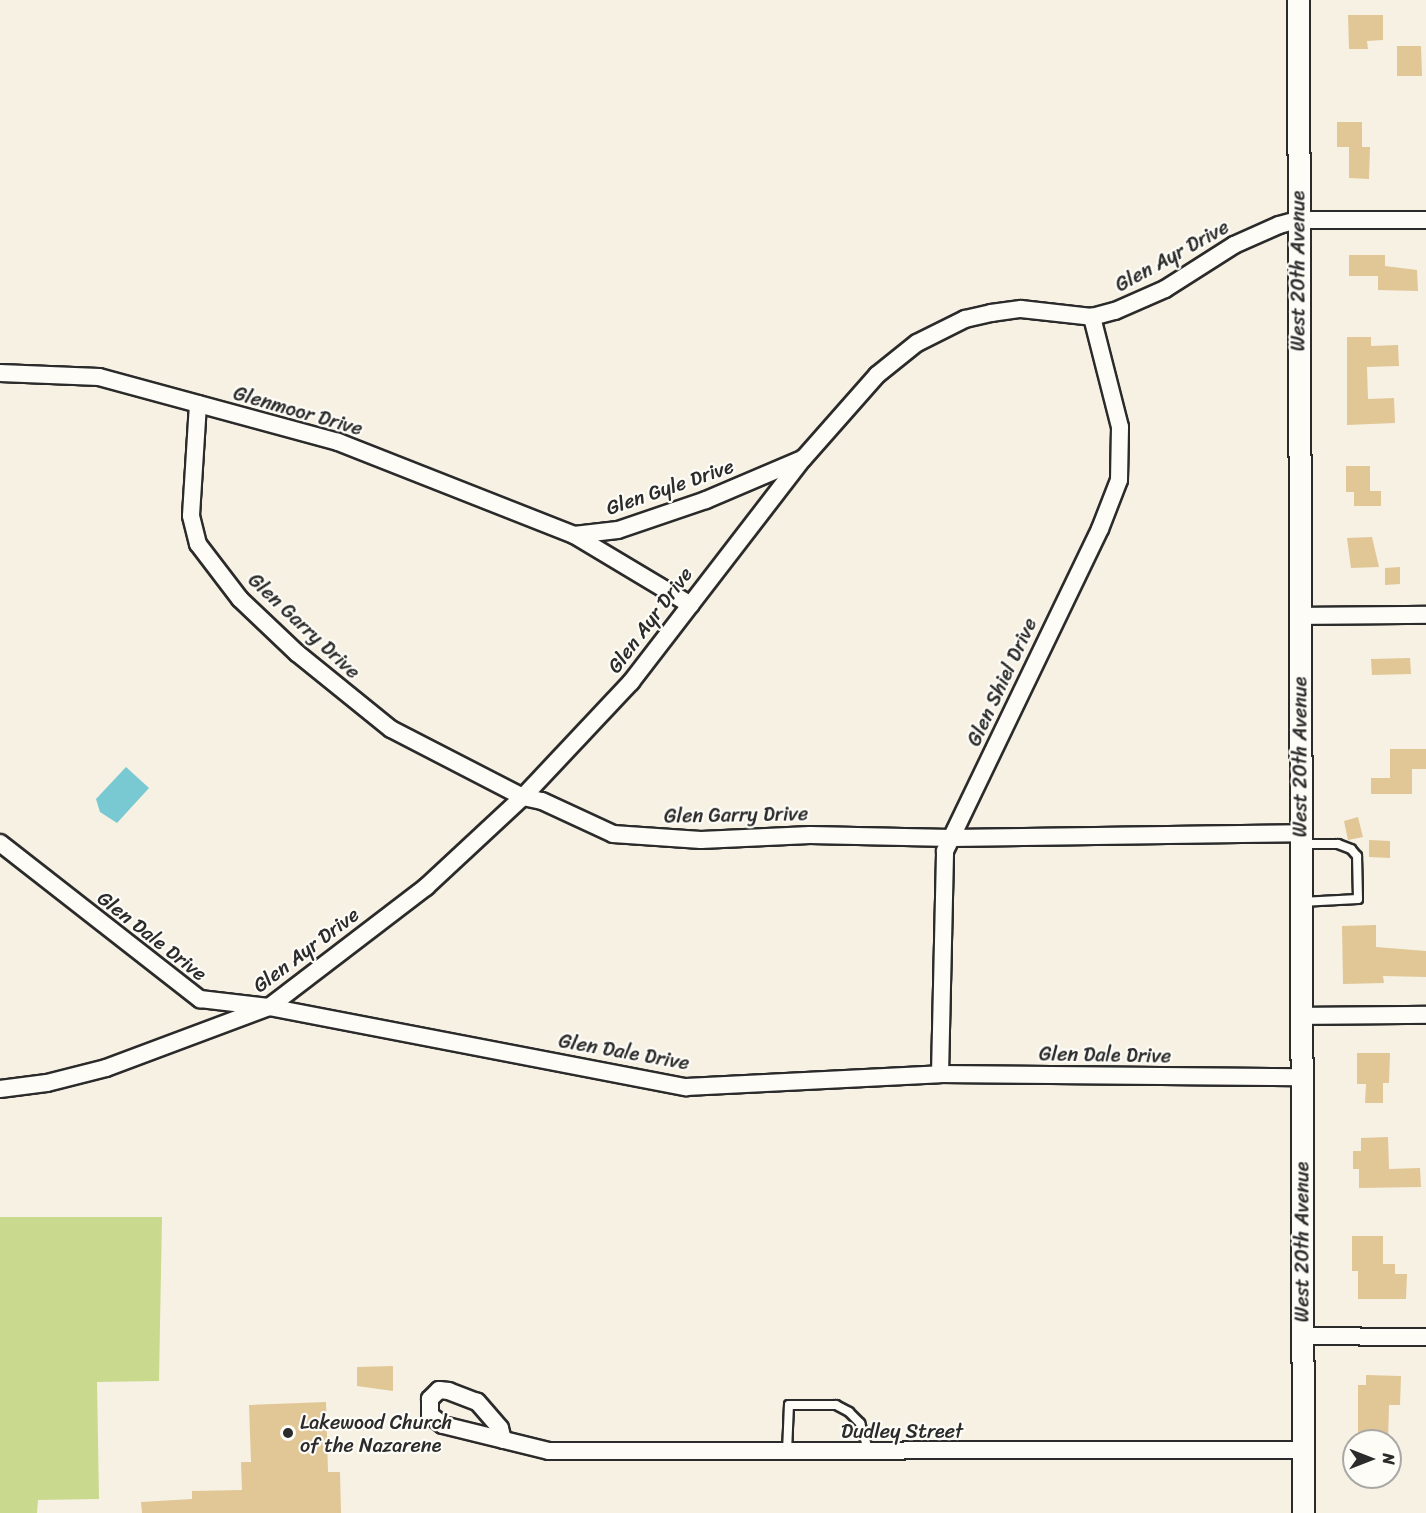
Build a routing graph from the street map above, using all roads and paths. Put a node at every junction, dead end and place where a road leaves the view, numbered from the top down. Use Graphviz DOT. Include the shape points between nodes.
graph roads {
  1 [pos="1298,0"];
  2 [pos="1298,220"];
  3 [pos="1426,220"];
  4 [pos="1092,317"];
  5 [pos="0,376"];
  6 [pos="198,405"];
  7 [pos="803,459"];
  8 [pos="574,535"];
  9 [pos="691,605"];
  10 [pos="1426,615"];
  11 [pos="1300,616"];
  12 [pos="523,796"];
  13 [pos="951,838"];
  14 [pos="1300,839"];
  15 [pos="0,843"];
  16 [pos="1301,902"];
  17 [pos="269,1007"];
  18 [pos="1300,1016"];
  19 [pos="1426,1016"];
  20 [pos="940,1074"];
  21 [pos="1300,1077"];
  22 [pos="0,1089"];
  23 [pos="1302,1336"];
  24 [pos="1426,1336"];
  25 [pos="503,1440"];
  26 [pos="1302,1450"];
  27 [pos="787,1452"];
  28 [pos="869,1452"];
  29 [pos="1303,1513"];
  1 -- 2 [label="street, West 20th Avenue"];
  2 -- 3 [label="street"];
  2 -- 4 [label="street, Glen Ayr Drive" via="1234,246 1139,302"];
  2 -- 11 [label="street, West 20th Avenue"];
  4 -- 7 [label="street, Glen Ayr Drive" via="1022,309 965,319 943,328 878,375"];
  4 -- 13 [label="street, Glen Shiel Drive" via="1120,427 1119,480 1100,529"];
  5 -- 6 [label="street, Glenmoor Drive" via="99,377"];
  6 -- 8 [label="street, Glenmoor Drive" via="338,442"];
  6 -- 12 [label="street, Glen Garry Drive" via="191,516 198,544 240,599 297,654 391,729"];
  7 -- 8 [label="street, Glen Gyle Drive" via="706,500 618,530"];
  7 -- 9 [label="street, Glen Ayr Drive"];
  8 -- 9 [label="street"];
  9 -- 12 [label="street, Glen Ayr Drive" via="631,682"];
  10 -- 11 [label="street"];
  11 -- 14 [label="street, West 20th Avenue"];
  12 -- 13 [label="street, Glen Garry Drive" via="613,834 701,840 810,835"];
  12 -- 17 [label="street, Glen Ayr Drive" via="426,886"];
  13 -- 14 [label="street, Glen Garry Drive"];
  13 -- 20 [label="street, Glen Shiel Drive" via="945,851 941,892"];
  14 -- 16 [label="street, West 20th Avenue"];
  14 -- 16 [label="lane" via="1351,849 1357,856 1358,898"];
  15 -- 17 [label="street, Glen Dale Drive" via="200,999"];
  16 -- 18 [label="street, West 20th Avenue"];
  17 -- 20 [label="street, Glen Dale Drive" via="686,1087"];
  17 -- 22 [label="street, Glen Ayr Drive" via="106,1068 47,1083"];
  18 -- 19 [label="street"];
  18 -- 21 [label="street, West 20th Avenue"];
  20 -- 21 [label="street, Glen Dale Drive"];
  21 -- 23 [label="street, West 20th Avenue"];
  23 -- 24 [label="street"];
  23 -- 26 [label="street, West 20th Avenue"];
  25 -- 27 [label="street, Dudley Street" via="549,1451"];
  26 -- 28 [label="street, Dudley Street"];
  26 -- 29 [label="street, West 20th Avenue"];
  27 -- 28 [label="street, Dudley Street"];
  27 -- 28 [label="lane" via="789,1405 836,1405 849,1412 860,1423"];
}
